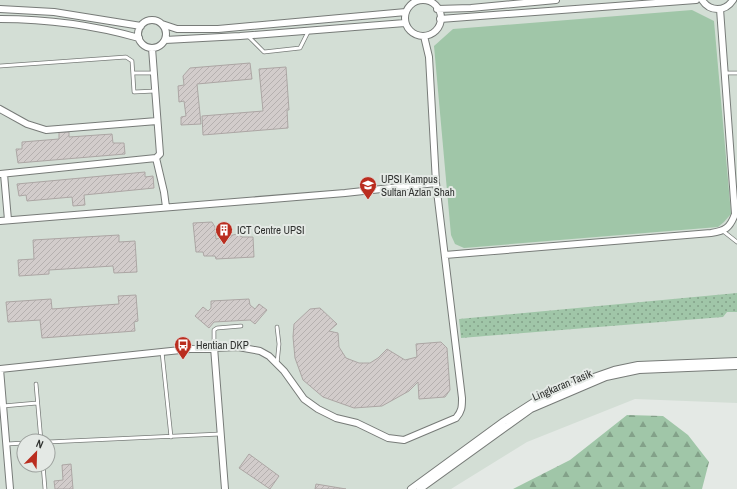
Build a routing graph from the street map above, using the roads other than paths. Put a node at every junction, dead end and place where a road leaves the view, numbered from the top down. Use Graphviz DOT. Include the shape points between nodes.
graph roads {
  1 [pos="556,0"];
  2 [pos="696,0"];
  3 [pos="702,0"];
  4 [pos="733,0"];
  5 [pos="532,1"];
  6 [pos="437,8"];
  7 [pos="0,9"];
  8 [pos="720,9"];
  9 [pos="406,12"];
  10 [pos="0,19"];
  11 [pos="440,19"];
  12 [pos="406,23"];
  13 [pos="162,24"];
  14 [pos="140,26"];
  15 [pos="309,30"];
  16 [pos="248,36"];
  17 [pos="424,36"];
  18 [pos="139,38"];
  19 [pos="165,40"];
  20 [pos="152,48"];
  21 [pos="0,66"];
  22 [pos="133,73"];
  23 [pos="154,73"];
  24 [pos="724,73"];
  25 [pos="737,73"];
  26 [pos="155,90"];
  27 [pos="0,109"];
  28 [pos="157,121"];
  29 [pos="156,158"];
  30 [pos="2,174"];
  31 [pos="436,183"];
  32 [pos="166,207"];
  33 [pos="8,220"];
  34 [pos="0,221"];
  35 [pos="723,231"];
  36 [pos="737,242"];
  37 [pos="445,255"];
  38 [pos="241,326"];
  39 [pos="277,327"];
  40 [pos="214,347"];
  41 [pos="162,352"];
  42 [pos="737,361"];
  43 [pos="277,364"];
  44 [pos="737,366"];
  45 [pos="0,369"];
  46 [pos="36,384"];
  47 [pos="37,403"];
  48 [pos="2,406"];
  49 [pos="40,433"];
  50 [pos="220,434"];
  51 [pos="171,437"];
  52 [pos="56,442"];
  53 [pos="16,443"];
  54 [pos="6,444"];
  55 [pos="44,473"];
  56 [pos="10,489"];
  57 [pos="45,489"];
  58 [pos="225,489"];
  59 [pos="411,489"];
  60 [pos="420,489"];
  1 -- 5 [label="street"];
  2 -- 11 [label="street"];
  3 -- 8 [label="street" via="709,7"];
  4 -- 8 [label="street"];
  5 -- 6 [label="street" via="471,8"];
  6 -- 9 [label="street" via="430,2 420,1 412,4"];
  6 -- 11 [label="street"];
  7 -- 14 [label="street" via="54,12"];
  8 -- 24 [label="street"];
  9 -- 12 [label="street"];
  9 -- 13 [label="street" via="218,28 177,29"];
  10 -- 18 [label="street" via="86,25"];
  11 -- 17 [label="street" via="437,29"];
  12 -- 15 [label="street"];
  12 -- 17 [label="street" via="412,33"];
  13 -- 14 [label="street" via="151,20"];
  13 -- 19 [label="street" via="166,32"];
  14 -- 18 [label="street"];
  15 -- 16 [label="street"];
  15 -- 16 [label="lane" via="300,48 264,52"];
  16 -- 19 [label="street"];
  17 -- 31 [label="street" via="429,57"];
  18 -- 20 [label="street" via="144,45"];
  19 -- 20 [label="street"];
  20 -- 23 [label="street"];
  21 -- 22 [label="lane" via="121,56 130,58"];
  22 -- 23 [label="lane"];
  22 -- 26 [label="lane" via="134,92"];
  23 -- 26 [label="street"];
  24 -- 25 [label="lane"];
  24 -- 35 [label="street" via="735,214 732,224"];
  26 -- 28 [label="street"];
  27 -- 28 [label="street" via="27,124 46,130"];
  28 -- 29 [label="street" via="160,154"];
  29 -- 30 [label="street"];
  29 -- 32 [label="street"];
  30 -- 33 [label="street"];
  31 -- 32 [label="street"];
  31 -- 37 [label="street"];
  32 -- 33 [label="street"];
  33 -- 34 [label="street"];
  35 -- 36 [label="lane"];
  35 -- 37 [label="street"];
  37 -- 43 [label="street" via="462,398 462,407 456,418 404,440 388,438 358,423 336,418 318,409 304,399"];
  38 -- 40 [label="lane" via="214,330"];
  39 -- 43 [label="lane"];
  40 -- 41 [label="street"];
  40 -- 43 [label="street" via="238,347 260,351"];
  40 -- 50 [label="street"];
  41 -- 45 [label="street"];
  41 -- 51 [label="lane"];
  42 -- 59 [label="street" via="638,366 614,370 591,378 525,407"];
  44 -- 60 [label="street, Lingkaran Tasik" via="639,370 606,377 531,409"];
  45 -- 48 [label="street"];
  46 -- 47 [label="lane"];
  47 -- 48 [label="lane"];
  47 -- 49 [label="lane"];
  48 -- 54 [label="street"];
  50 -- 51 [label="lane"];
  50 -- 58 [label="street"];
  51 -- 52 [label="lane"];
  53 -- 54 [label="lane"];
  54 -- 56 [label="street"];
  55 -- 57 [label="lane"];
}
